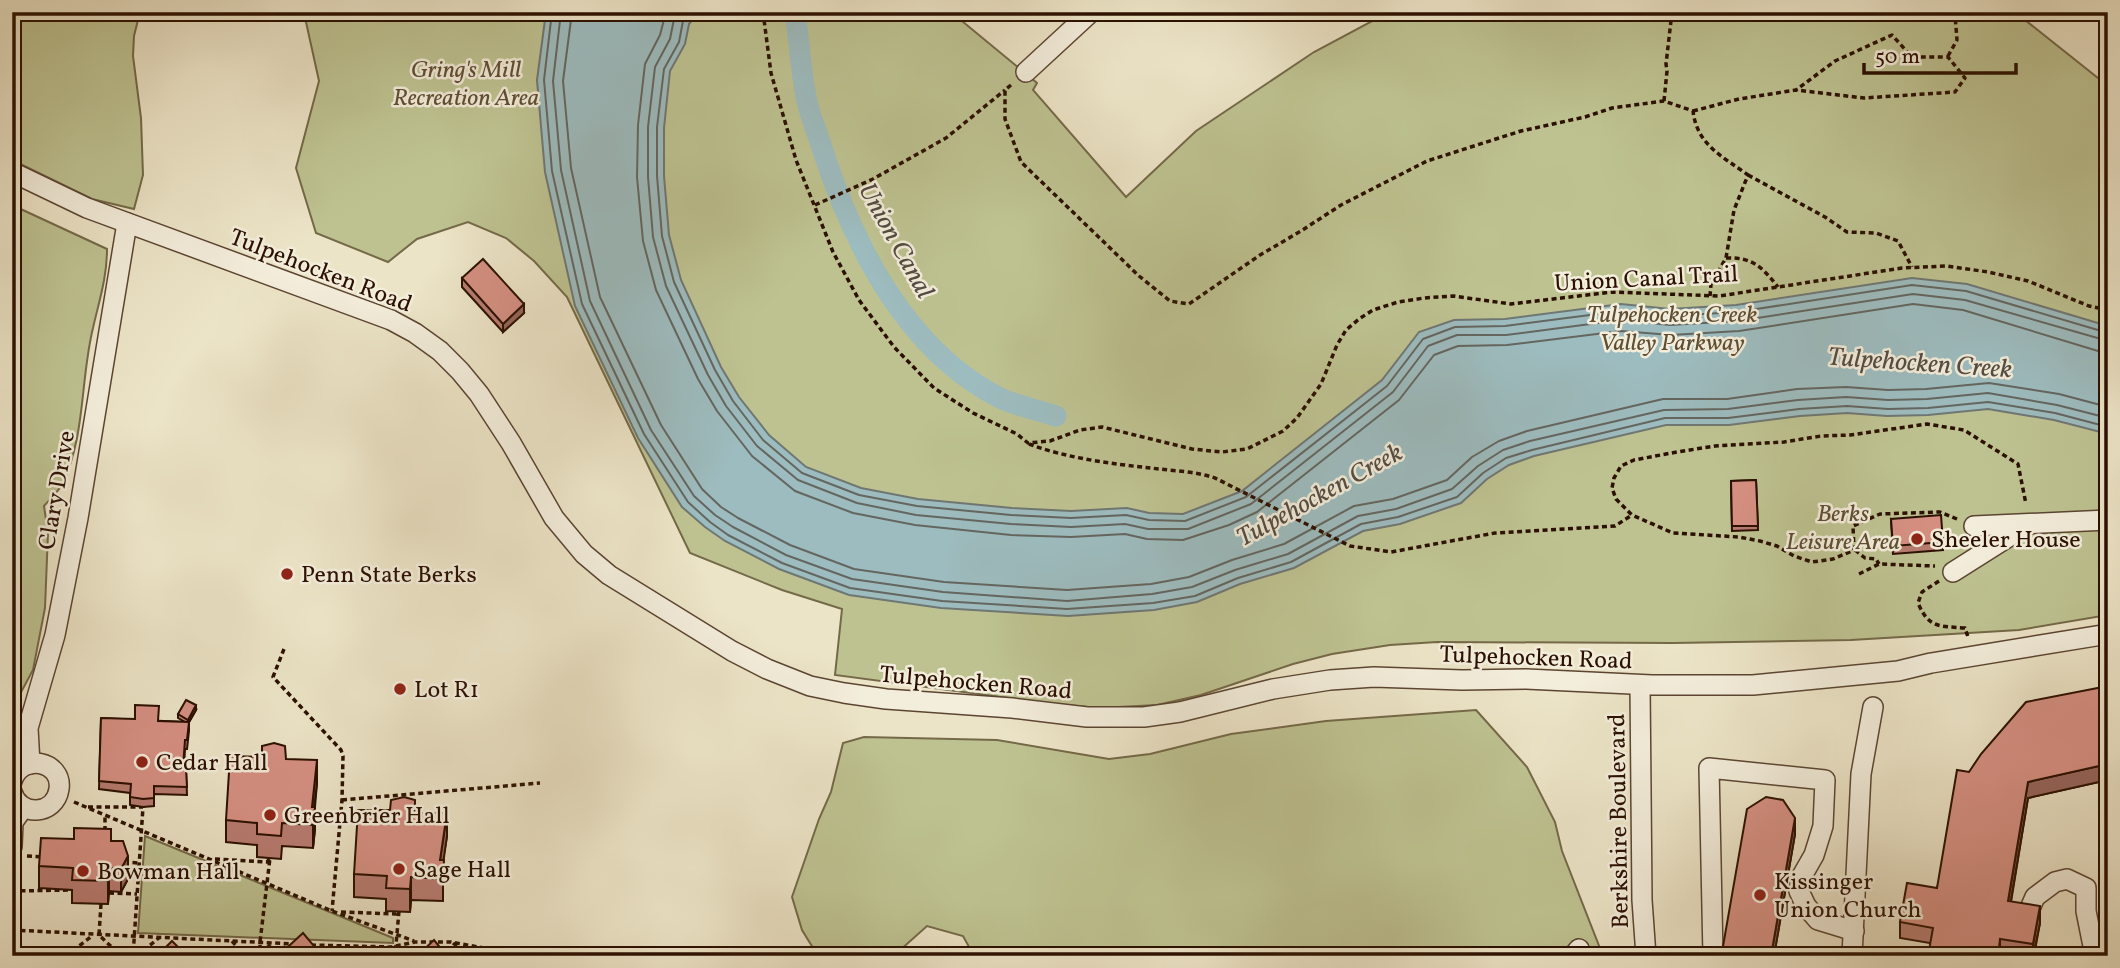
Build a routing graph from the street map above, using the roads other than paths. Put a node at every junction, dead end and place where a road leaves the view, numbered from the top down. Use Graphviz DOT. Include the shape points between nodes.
graph roads {
  1 [pos="1091,12"];
  2 [pos="1026,72"];
  3 [pos="12,172"];
  4 [pos="127,223"];
  5 [pos="2108,520"];
  6 [pos="2030,523"];
  7 [pos="1974,526"];
  8 [pos="1953,572"];
  9 [pos="2108,634"];
  10 [pos="1646,685"];
  11 [pos="1873,707"];
  12 [pos="30,764"];
  13 [pos="12,781"];
  14 [pos="17,800"];
  15 [pos="17,851"];
  16 [pos="2025,920"];
  17 [pos="1854,931"];
  18 [pos="2099,950"];
  19 [pos="1646,956"];
  20 [pos="1713,956"];
  21 [pos="1852,956"];
  1 -- 2 [label="street"];
  3 -- 4 [label="street, Tulpehocken Road"];
  4 -- 10 [label="street, Tulpehocken Road" via="391,320 415,333 460,371 479,394 549,511 584,554 732,651 810,686 886,699 1110,718 1180,712 1273,689 1352,678"];
  4 -- 12 [label="street, Clary Drive" via="55,635 28,729"];
  5 -- 6 [label="street"];
  6 -- 7 [label="street"];
  6 -- 8 [label="street"];
  9 -- 10 [label="street, Tulpehocken Road" via="1898,671 1753,685"];
  10 -- 19 [label="street, Berkshire Boulevard" via="1642,900"];
  11 -- 17 [label="street" via="1861,774"];
  12 -- 13 [label="street" via="23,765"];
  12 -- 14 [label="street" via="48,766 57,775 57,796 47,808 35,811"];
  14 -- 15 [label="street" via="13,822"];
  16 -- 18 [label="street" via="2035,897 2067,879 2086,887 2086,911"];
  17 -- 20 [label="street" via="1818,920 1799,891 1823,826 1825,780 1709,768"];
  17 -- 21 [label="street"];
}
